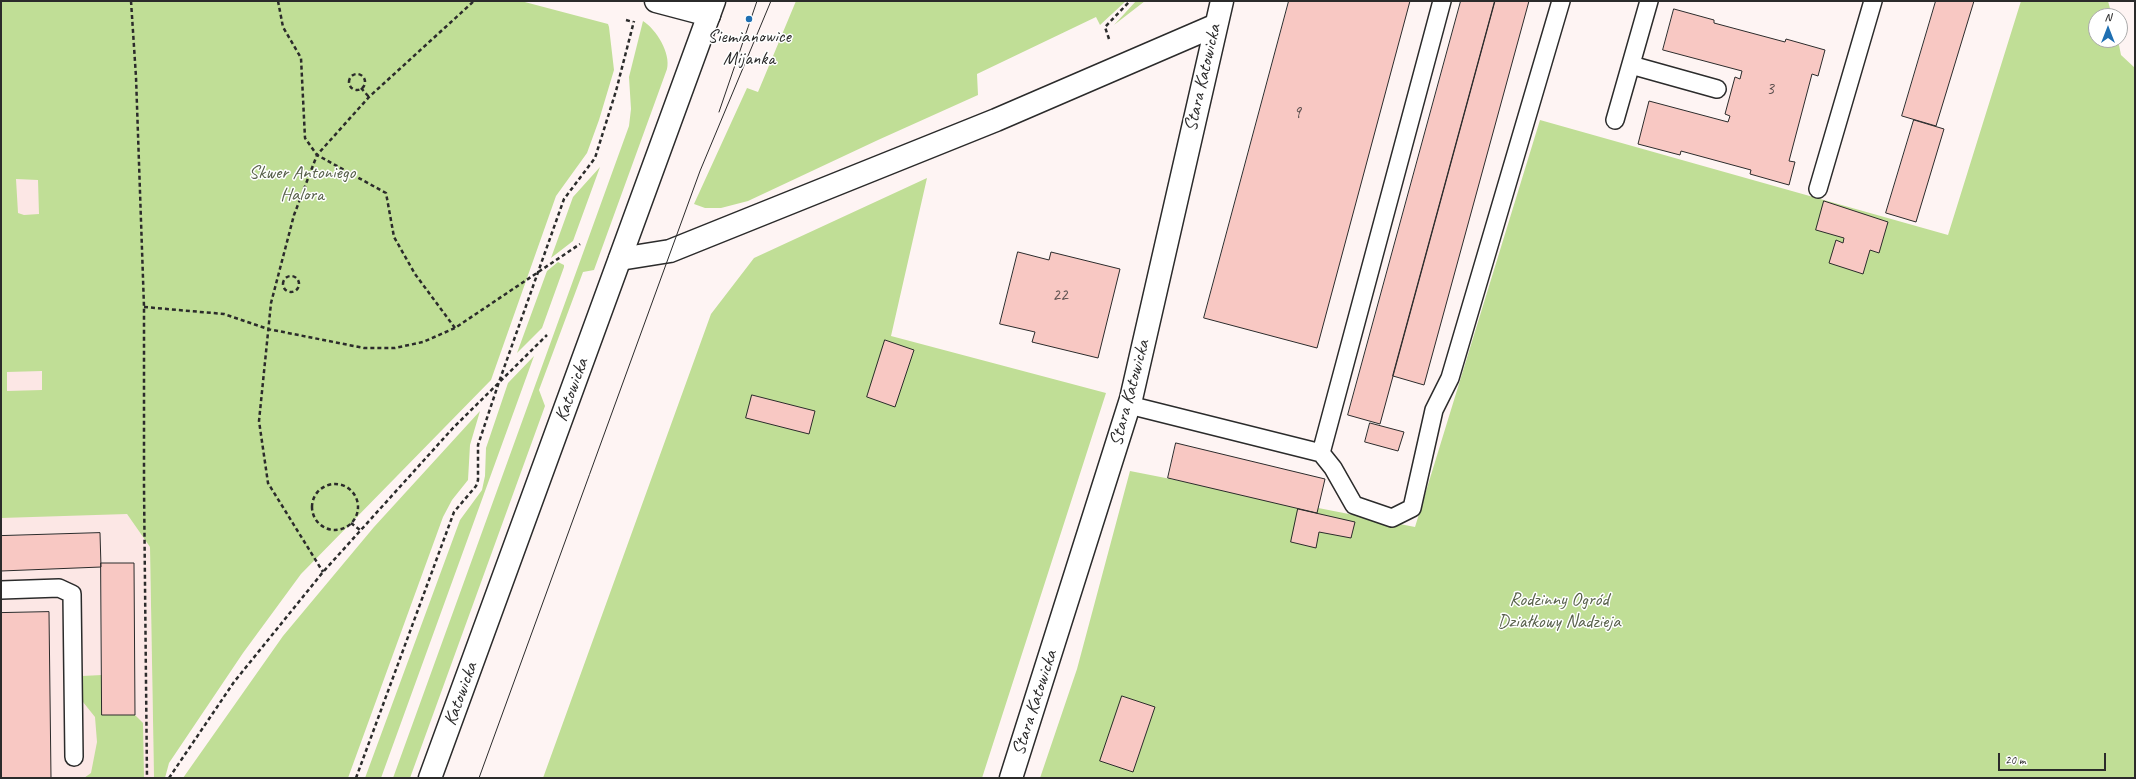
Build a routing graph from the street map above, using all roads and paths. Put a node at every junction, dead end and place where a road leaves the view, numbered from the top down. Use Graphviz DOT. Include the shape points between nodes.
graph roads {
  1 [pos="131,1"];
  2 [pos="278,1"];
  3 [pos="474,1"];
  4 [pos="656,1"];
  5 [pos="1130,1"];
  6 [pos="1222,1"];
  7 [pos="1442,1"];
  8 [pos="1562,1"];
  9 [pos="1649,1"];
  10 [pos="1873,1"];
  11 [pos="711,8"];
  12 [pos="636,16"];
  13 [pos="626,20"];
  14 [pos="634,22"];
  15 [pos="1214,26"];
  16 [pos="1631,65"];
  17 [pos="1119,67"];
  18 [pos="361,88"];
  19 [pos="1717,89"];
  20 [pos="369,96"];
  21 [pos="1615,120"];
  22 [pos="317,155"];
  23 [pos="1818,189"];
  24 [pos="580,244"];
  25 [pos="620,259"];
  26 [pos="537,274"];
  27 [pos="277,281"];
  28 [pos="283,283"];
  29 [pos="144,307"];
  30 [pos="455,328"];
  31 [pos="268,329"];
  32 [pos="547,335"];
  33 [pos="499,382"];
  34 [pos="1129,405"];
  35 [pos="1321,453"];
  36 [pos="352,523"];
  37 [pos="360,530"];
  38 [pos="323,572"];
  39 [pos="1,590"];
  40 [pos="74,757"];
  41 [pos="147,778"];
  42 [pos="169,778"];
  43 [pos="356,778"];
  44 [pos="430,778"];
  45 [pos="1011,778"];
  1 -- 29 [label="path"];
  2 -- 22 [label="path" via="283,26 300,58 305,138"];
  3 -- 20 [label="path"];
  4 -- 11 [label="street"];
  5 -- 17 [label="path" via="1105,27"];
  6 -- 15 [label="street, Stara Katowicka"];
  7 -- 35 [label="lane"];
  8 -- 35 [label="lane" via="1450,378 1434,410 1412,508 1392,518 1354,505 1333,468"];
  9 -- 16 [label="lane"];
  10 -- 23 [label="lane"];
  11 -- 25 [label="street, Katowicka"];
  12 -- 14 [label="path"];
  13 -- 14 [label="path"];
  14 -- 26 [label="path" via="595,158 566,195"];
  15 -- 17 [label="street"];
  15 -- 34 [label="street, Stara Katowicka"];
  16 -- 19 [label="lane"];
  16 -- 21 [label="lane"];
  17 -- 25 [label="street" via="996,120 670,251"];
  18 -- 18 [label="path" via="350,86 352,76 358,74 363,77 364,85"];
  18 -- 20 [label="path"];
  20 -- 22 [label="path"];
  22 -- 27 [label="path" via="294,215"];
  22 -- 30 [label="path" via="386,193 394,237 415,274"];
  24 -- 26 [label="path"];
  25 -- 44 [label="street, Katowicka"];
  26 -- 30 [label="path"];
  26 -- 33 [label="path"];
  27 -- 28 [label="path"];
  27 -- 31 [label="path"];
  28 -- 28 [label="path" via="286,278 293,276 299,284 298,289 291,292 286,290"];
  29 -- 31 [label="path" via="224,314"];
  29 -- 41 [label="path"];
  30 -- 31 [label="path" via="423,342 395,348 364,348"];
  31 -- 38 [label="path" via="259,421 268,482"];
  32 -- 33 [label="path"];
  33 -- 37 [label="path" via="453,428"];
  33 -- 43 [label="path" via="478,445 476,486 454,512"];
  34 -- 35 [label="lane"];
  34 -- 45 [label="street, Stara Katowicka"];
  36 -- 36 [label="path" via="334,530 320,524 313,511 313,503 320,490 334,484 341,485 353,493 358,506"];
  36 -- 37 [label="path"];
  37 -- 38 [label="path"];
  38 -- 42 [label="path" via="234,682"];
  39 -- 40 [label="lane" via="59,588 72,594"];
}
